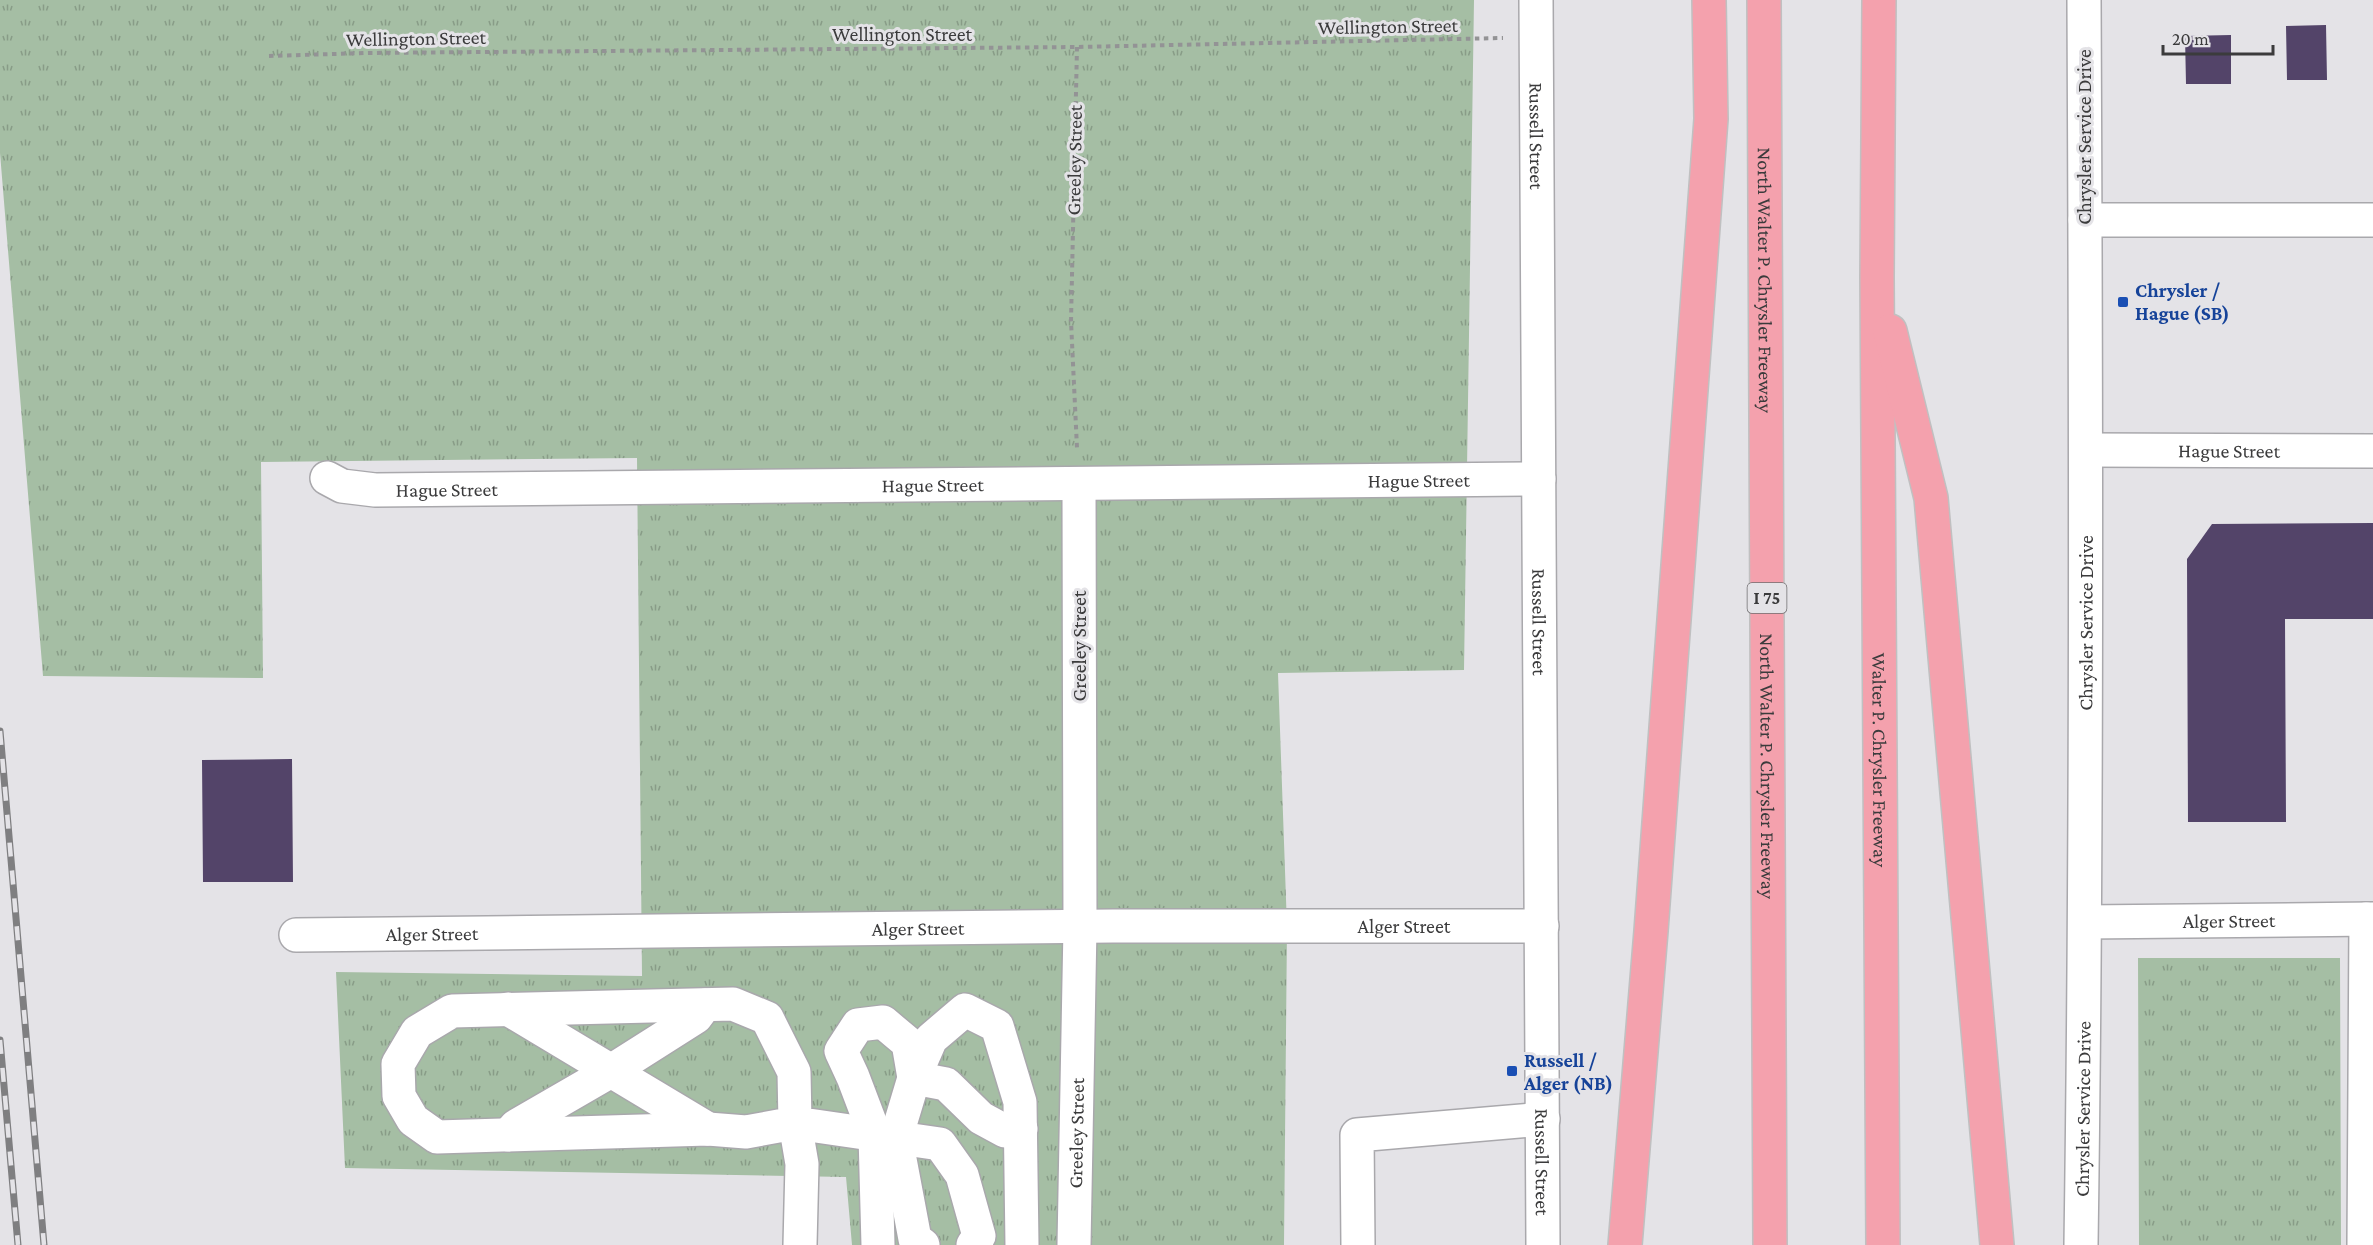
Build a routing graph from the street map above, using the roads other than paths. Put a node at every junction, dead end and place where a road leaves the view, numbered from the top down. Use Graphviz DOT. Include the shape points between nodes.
graph roads {
  1 [pos="1536,0"];
  2 [pos="1710,0"];
  3 [pos="1764,0"];
  4 [pos="1879,0"];
  5 [pos="2084,0"];
  6 [pos="2085,220"];
  7 [pos="2373,220"];
  8 [pos="1877,277"];
  9 [pos="2086,450"];
  10 [pos="2373,451"];
  11 [pos="327,478"];
  12 [pos="1539,479"];
  13 [pos="1079,485"];
  14 [pos="2369,919"];
  15 [pos="2085,922"];
  16 [pos="1542,926"];
  17 [pos="1080,927"];
  18 [pos="296,935"];
  19 [pos="705,1005"];
  20 [pos="508,1010"];
  21 [pos="611,1071"];
  22 [pos="914,1078"];
  23 [pos="1543,1119"];
  24 [pos="795,1123"];
  25 [pos="708,1129"];
  26 [pos="1021,1129"];
  27 [pos="508,1135"];
  28 [pos="885,1136"];
  29 [pos="800,1245"];
  30 [pos="878,1245"];
  31 [pos="923,1245"];
  32 [pos="973,1245"];
  33 [pos="1022,1245"];
  34 [pos="1074,1245"];
  35 [pos="1358,1245"];
  36 [pos="1543,1245"];
  37 [pos="1625,1245"];
  38 [pos="1770,1245"];
  39 [pos="1883,1245"];
  40 [pos="1997,1245"];
  41 [pos="2081,1245"];
  42 [pos="2364,1245"];
  1 -- 12 [label="street, Russell Street"];
  2 -- 37 [label="highway" via="1711,119"];
  3 -- 38 [label="highway, North Walter P. Chrysler Freeway / I 75"];
  4 -- 8 [label="highway"];
  5 -- 6 [label="street, Chrysler Service Drive"];
  6 -- 7 [label="street"];
  6 -- 9 [label="street, Chrysler Service Drive"];
  8 -- 39 [label="highway, Walter P. Chrysler Freeway"];
  8 -- 40 [label="highway" via="1931,498"];
  9 -- 10 [label="street, Hague Street"];
  9 -- 15 [label="street, Chrysler Service Drive"];
  11 -- 13 [label="street, Hague Street" via="342,486 375,490"];
  12 -- 13 [label="street, Hague Street"];
  12 -- 16 [label="street, Russell Street"];
  13 -- 17 [label="street, Greeley Street"];
  14 -- 15 [label="street, Alger Street"];
  14 -- 42 [label="street"];
  15 -- 41 [label="street, Chrysler Service Drive"];
  16 -- 17 [label="street, Alger Street"];
  16 -- 23 [label="street, Russell Street"];
  17 -- 18 [label="street, Alger Street"];
  17 -- 34 [label="street, Greeley Street"];
  19 -- 20 [label="street"];
  19 -- 21 [label="street" via="696,1017"];
  19 -- 24 [label="street" via="733,1004 768,1018 794,1072"];
  20 -- 21 [label="street"];
  20 -- 27 [label="street" via="452,1011 417,1032 398,1064 399,1095 413,1120 437,1137"];
  21 -- 25 [label="street"];
  21 -- 27 [label="street" via="516,1126"];
  22 -- 26 [label="street" via="946,1084 981,1119 1005,1131"];
  22 -- 26 [label="street" via="931,1039 965,1010 997,1026 1020,1102"];
  22 -- 28 [label="street"];
  22 -- 28 [label="street" via="908,1043 883,1022 858,1025 841,1052"];
  23 -- 35 [label="street" via="1357,1135"];
  23 -- 36 [label="street, Russell Street"];
  24 -- 25 [label="street" via="746,1132"];
  24 -- 28 [label="street"];
  24 -- 29 [label="street" via="802,1164"];
  25 -- 27 [label="street"];
  26 -- 33 [label="street"];
  28 -- 30 [label="street"];
  28 -- 31 [label="street" via="915,1239"];
  28 -- 32 [label="street" via="940,1144 962,1175 979,1236"];
}
